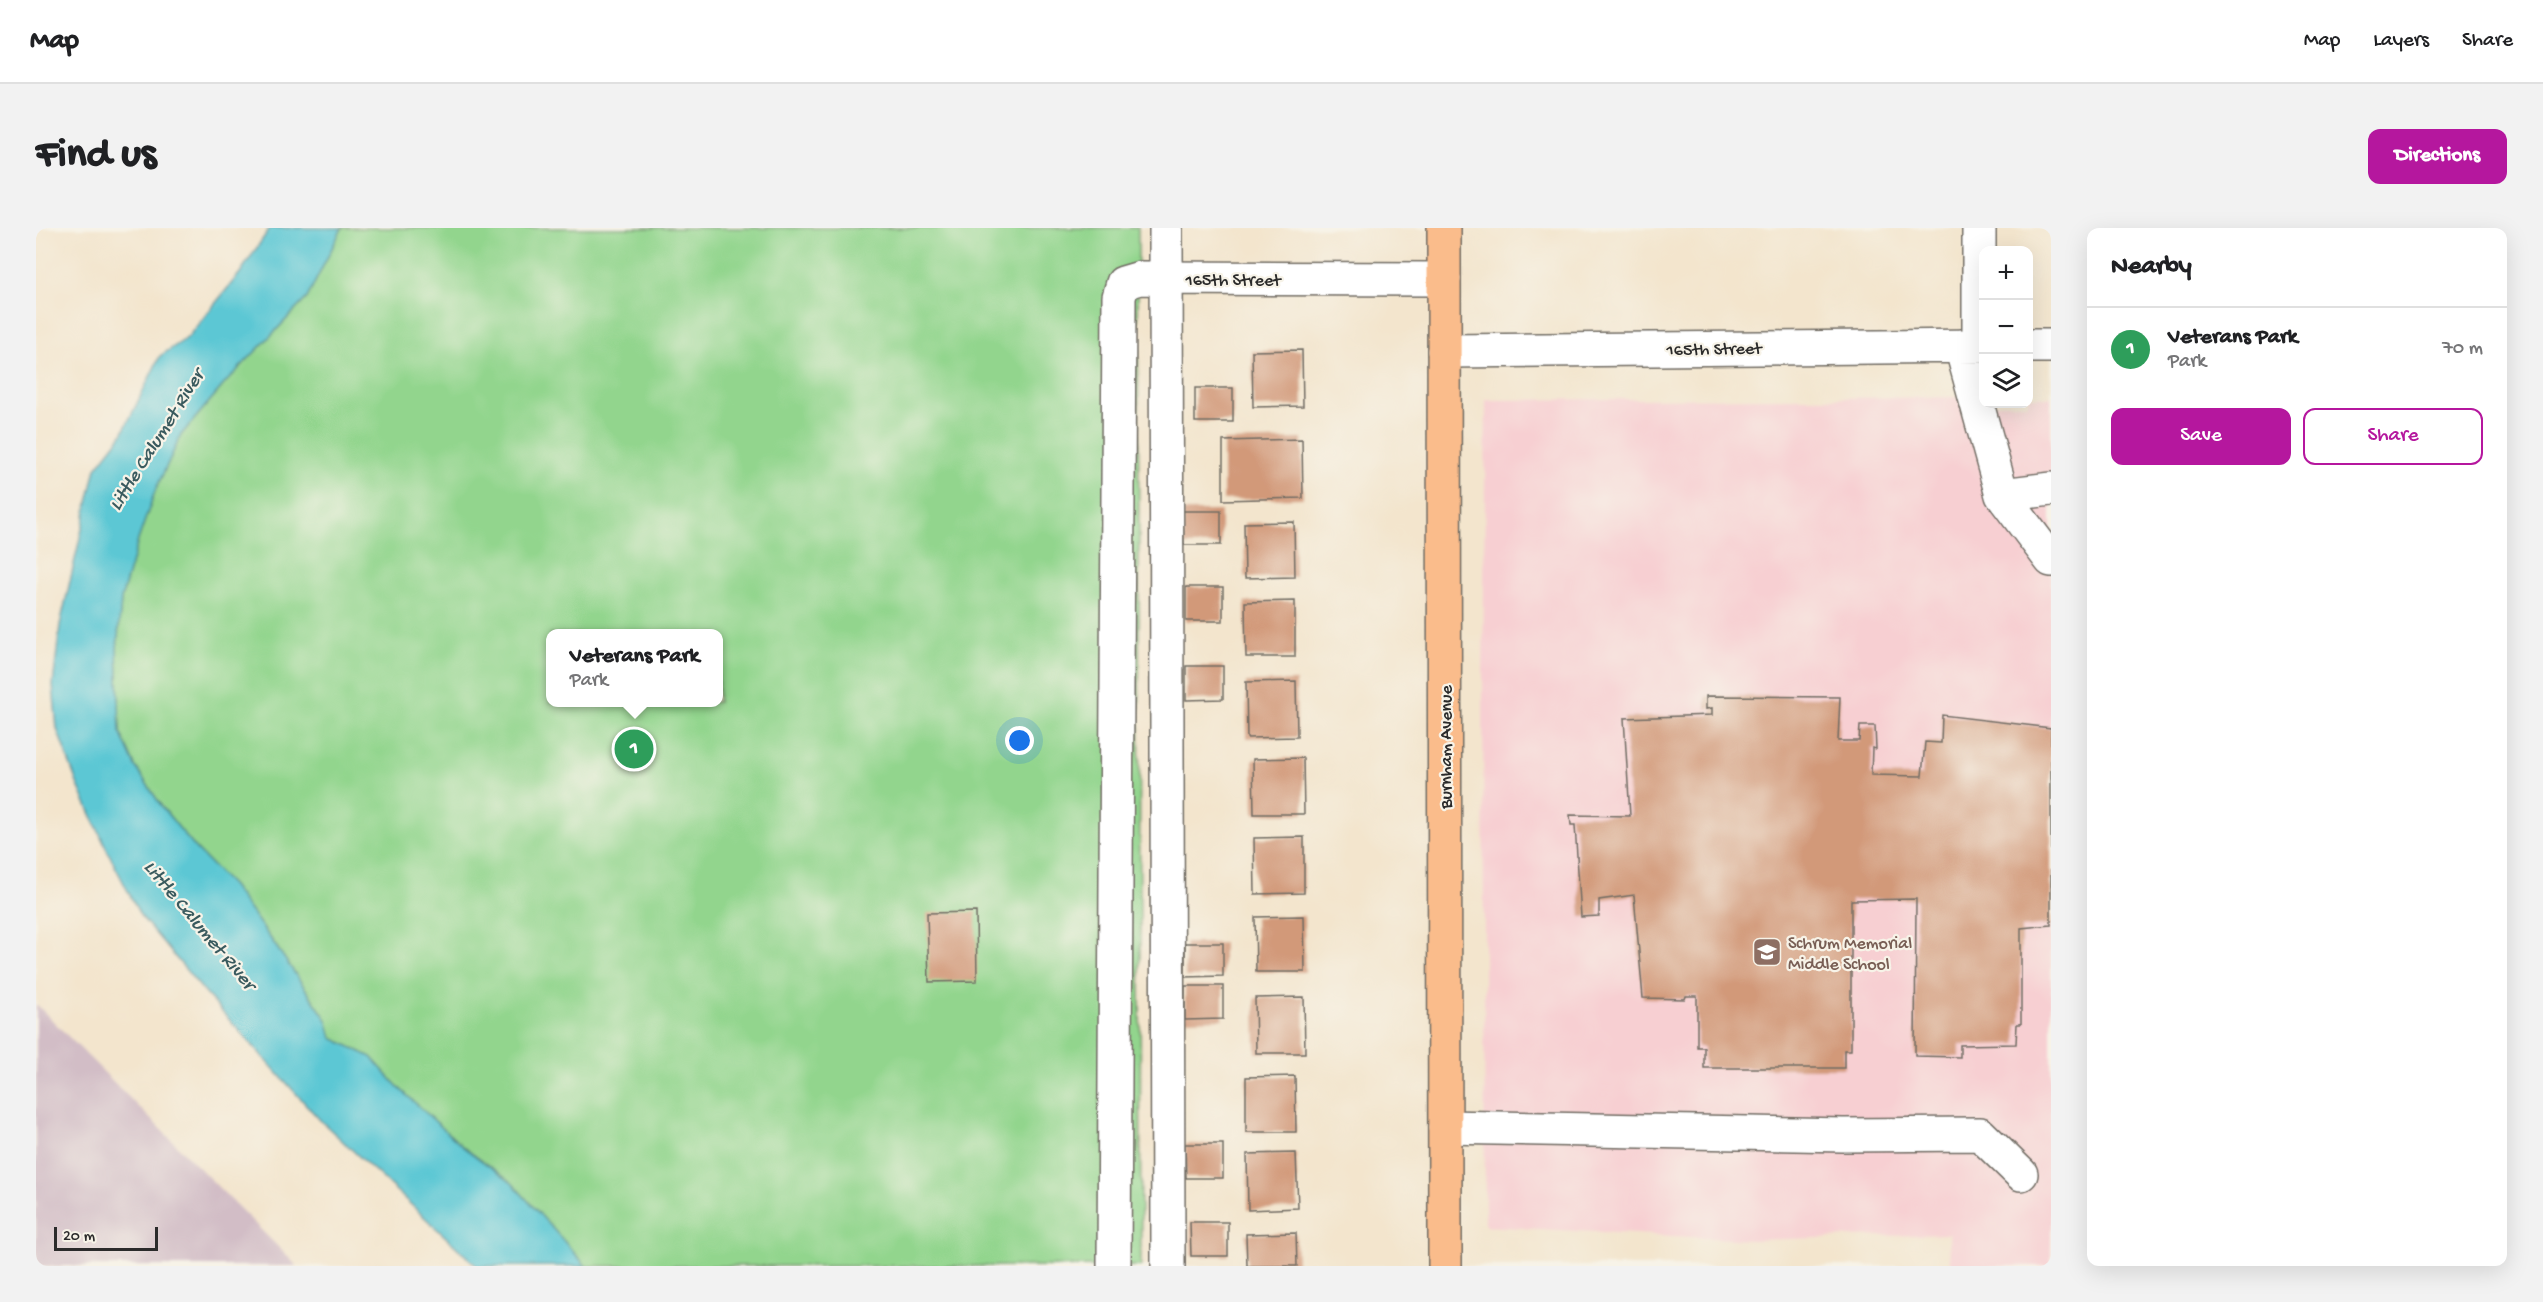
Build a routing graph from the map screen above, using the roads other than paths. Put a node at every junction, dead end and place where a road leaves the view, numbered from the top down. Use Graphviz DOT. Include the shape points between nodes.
graph roads {
  1 [pos="1166,228"];
  2 [pos="1444,228"];
  3 [pos="1979,228"];
  4 [pos="1166,278"];
  5 [pos="1444,279"];
  6 [pos="1975,346"];
  7 [pos="2033,346"];
  8 [pos="2051,346"];
  9 [pos="1444,351"];
  10 [pos="2051,489"];
  11 [pos="2002,495"];
  12 [pos="2051,560"];
  13 [pos="1445,1127"];
  14 [pos="2021,1174"];
  15 [pos="1114,1266"];
  16 [pos="1168,1266"];
  17 [pos="1446,1266"];
  1 -- 4 [label="street"];
  2 -- 5 [label="main road, Burnham Avenue"];
  3 -- 6 [label="street"];
  4 -- 5 [label="street, 165th Street"];
  4 -- 15 [label="street, 165th Street" via="1140,278 1123,283 1119,297"];
  4 -- 16 [label="street"];
  5 -- 9 [label="main road, Burnham Avenue"];
  6 -- 9 [label="street, 165th Street"];
  6 -- 11 [label="street"];
  7 -- 8 [label="street"];
  9 -- 13 [label="main road, Burnham Avenue"];
  10 -- 11 [label="street"];
  11 -- 12 [label="street"];
  13 -- 14 [label="street" via="1822,1135 1980,1134"];
  13 -- 17 [label="main road, Burnham Avenue"];
}
